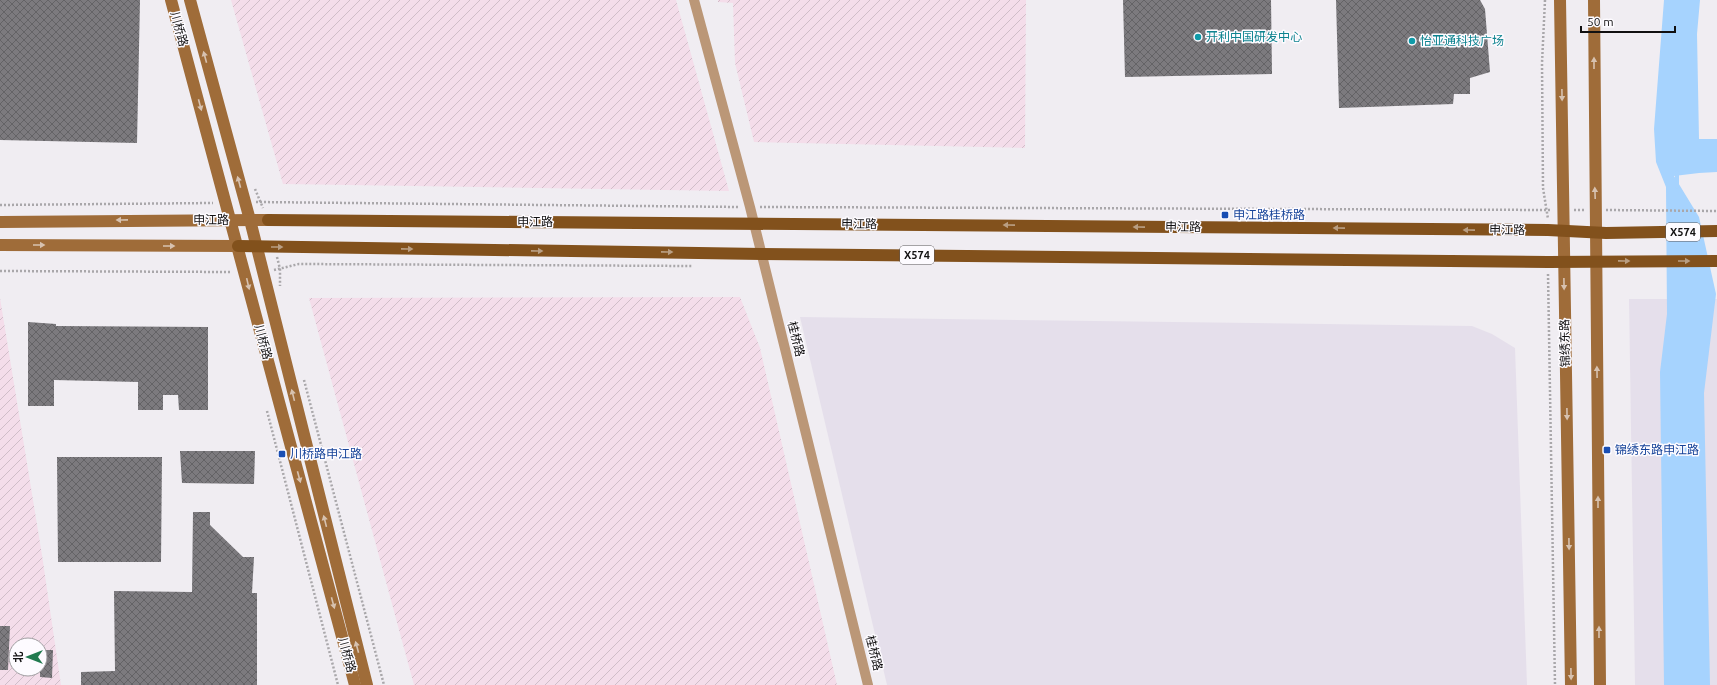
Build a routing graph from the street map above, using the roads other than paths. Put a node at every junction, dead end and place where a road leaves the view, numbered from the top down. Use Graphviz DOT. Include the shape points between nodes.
graph roads {
  1 [pos="172,0"];
  2 [pos="190,0"];
  3 [pos="694,0"];
  4 [pos="1560,0"];
  5 [pos="1594,0"];
  6 [pos="231,219"];
  7 [pos="250,220"];
  8 [pos="0,222"];
  9 [pos="754,223"];
  10 [pos="1564,231"];
  11 [pos="1717,231"];
  12 [pos="1596,232"];
  13 [pos="0,245"];
  14 [pos="238,246"];
  15 [pos="256,247"];
  16 [pos="762,254"];
  17 [pos="1564,261"];
  18 [pos="1596,261"];
  19 [pos="1717,261"];
  20 [pos="355,685"];
  21 [pos="367,685"];
  22 [pos="868,685"];
  23 [pos="1571,685"];
  24 [pos="1600,685"];
  1 -- 6 [label="main road, 川桥路, one-way"];
  7 -- 2 [label="main road, 川桥路, one-way"];
  3 -- 9 [label="street, 桂桥路"];
  4 -- 10 [label="main road, 锦绣东路, one-way"];
  12 -- 5 [label="main road, one-way"];
  6 -- 7 [label="main road, 申江路 / X574"];
  6 -- 8 [label="main road, 申江路 / X574, one-way"];
  6 -- 14 [label="main road, 川桥路"];
  7 -- 9 [label="main road, 申江路 / X574"];
  7 -- 15 [label="main road, 川桥路"];
  10 -- 9 [label="main road, 申江路 / X574, one-way"];
  9 -- 16 [label="street, 桂桥路"];
  10 -- 12 [label="main road, 申江路 / X574"];
  10 -- 17 [label="main road, 锦绣东路"];
  11 -- 12 [label="main road, 申江路 / X574"];
  12 -- 18 [label="main road"];
  13 -- 14 [label="main road, X574, one-way"];
  14 -- 15 [label="main road, X574"];
  14 -- 20 [label="main road, 川桥路, one-way"];
  15 -- 16 [label="main road, X574, one-way"];
  21 -- 15 [label="main road, 川桥路, one-way"];
  16 -- 17 [label="main road, X574"];
  16 -- 22 [label="street, 桂桥路"];
  17 -- 18 [label="main road, X574"];
  17 -- 23 [label="main road, 锦绣东路, one-way"];
  18 -- 19 [label="main road, X574, one-way"];
  24 -- 18 [label="main road, one-way"];
}
